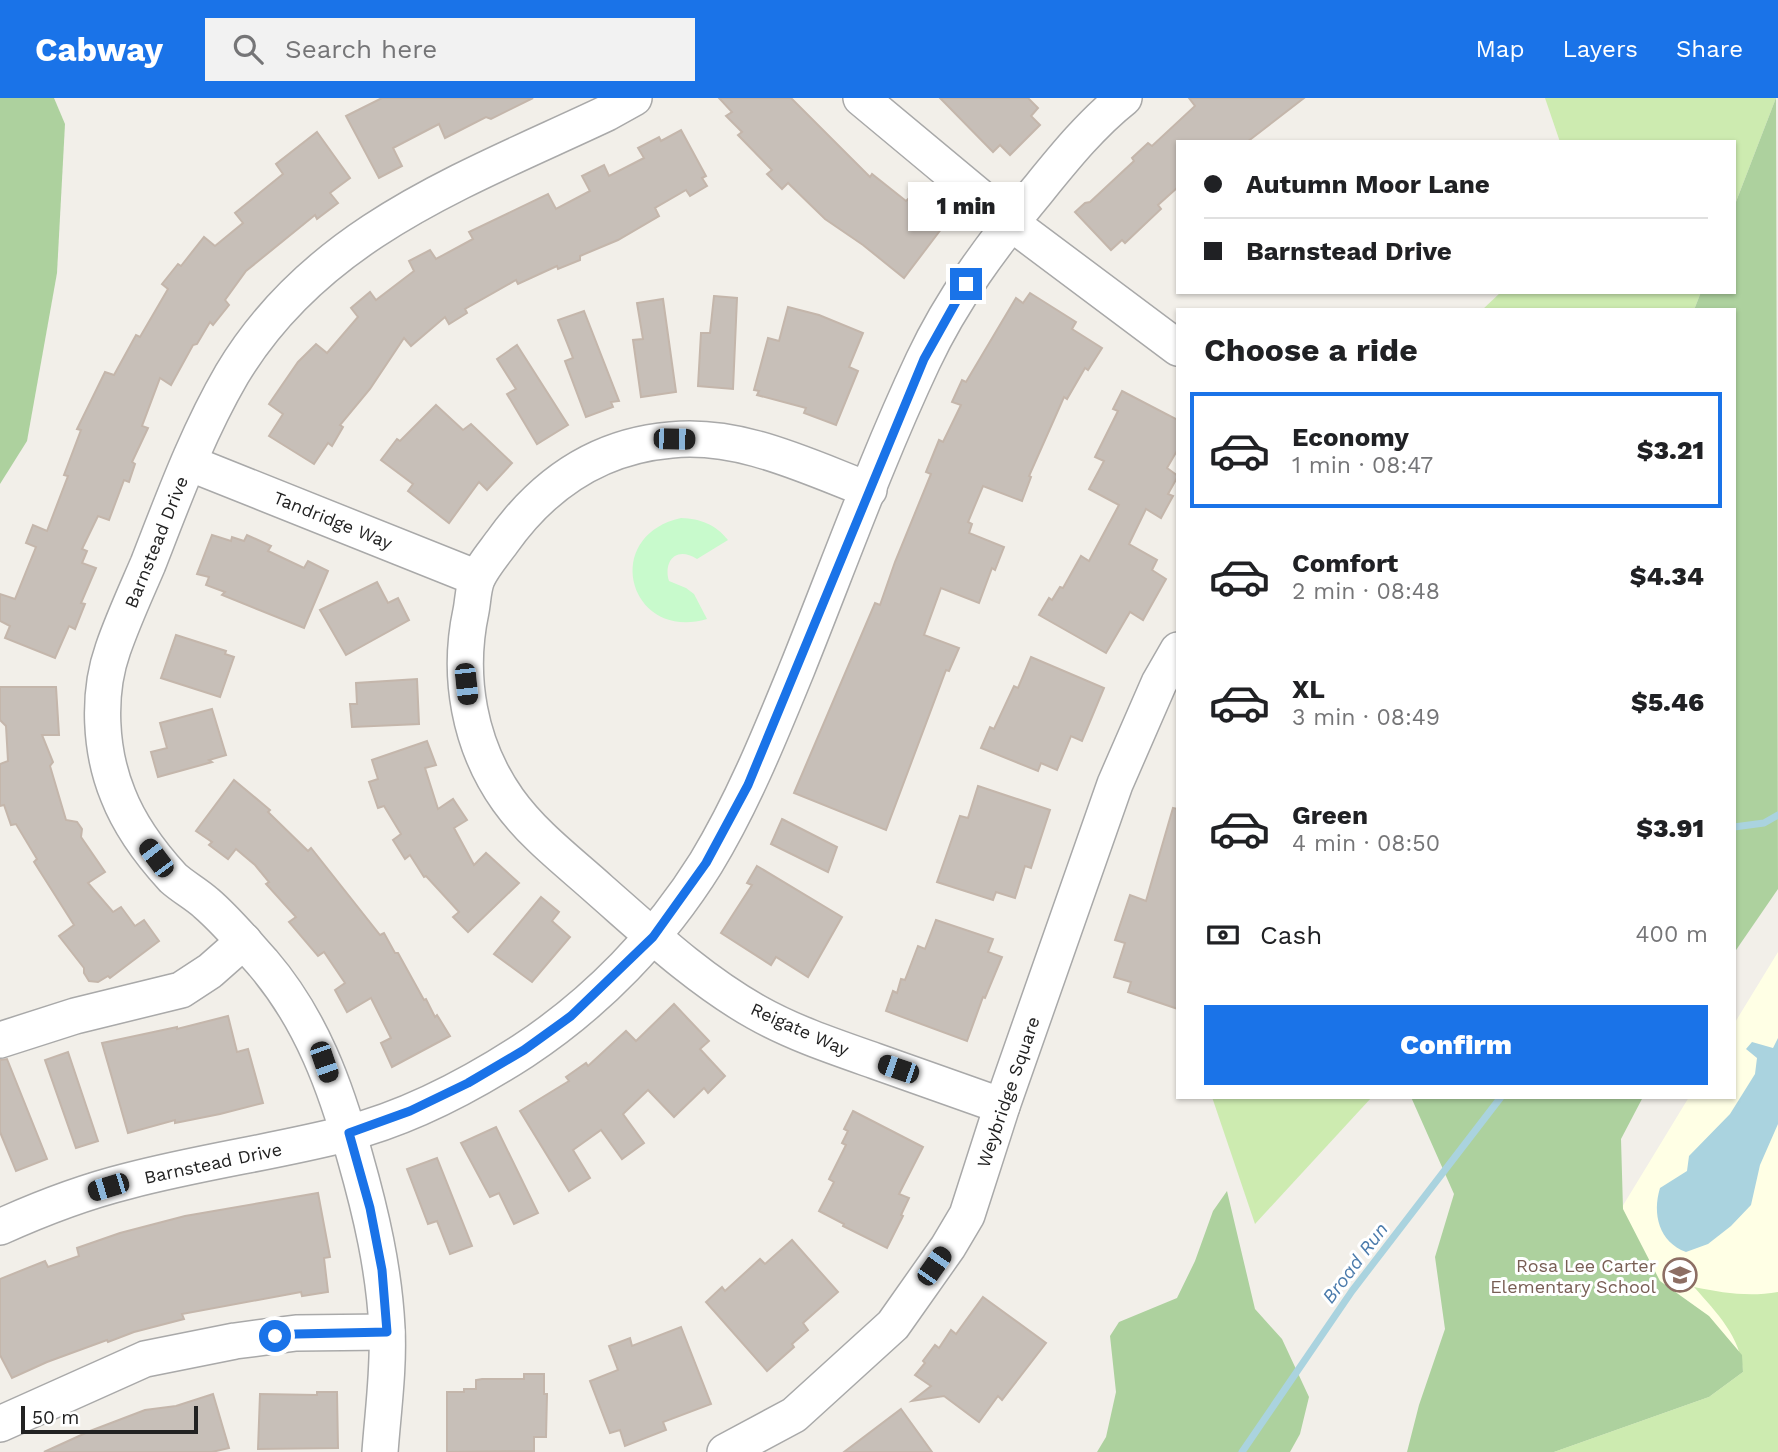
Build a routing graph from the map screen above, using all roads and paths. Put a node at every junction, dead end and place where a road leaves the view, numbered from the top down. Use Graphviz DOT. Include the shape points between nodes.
graph roads {
  1 [pos="634,98"];
  2 [pos="861,98"];
  3 [pos="1124,98"];
  4 [pos="1011,223"];
  5 [pos="1176,347"];
  6 [pos="189,463"];
  7 [pos="869,490"];
  8 [pos="477,578"];
  9 [pos="1176,653"];
  10 [pos="653,937"];
  11 [pos="244,942"];
  12 [pos="0,1040"];
  13 [pos="1002,1106"];
  14 [pos="349,1133"];
  15 [pos="0,1227"];
  16 [pos="387,1332"];
  17 [pos="0,1424"];
  18 [pos="380,1452"];
  19 [pos="725,1452"];
  1 -- 6 [label="street, Barnstead Drive" via="401,212 319,271 260,333 233,372"];
  2 -- 4 [label="street"];
  3 -- 4 [label="street, Barnstead Drive" via="1066,155"];
  4 -- 5 [label="street"];
  4 -- 7 [label="street, Barnstead Drive" via="966,284 924,359"];
  6 -- 8 [label="street, Tandridge Way"];
  6 -- 11 [label="street, Barnstead Drive" via="111,652 103,699 104,733 117,794 135,830 175,880 206,903"];
  7 -- 8 [label="street" via="759,449 717,440 674,439 633,445 558,481 522,514"];
  7 -- 10 [label="street, Barnstead Drive" via="748,785 706,863"];
  8 -- 10 [label="street, Reigate Way" via="464,668 469,710 485,761 532,829"];
  9 -- 13 [label="street, Weybridge Square" via="1115,785"];
  10 -- 13 [label="street, Reigate Way" via="757,1012 820,1042"];
  10 -- 14 [label="street, Barnstead Drive" via="571,1016 524,1050 410,1111"];
  11 -- 12 [label="street" via="181,990"];
  11 -- 14 [label="street, Barnstead Drive" via="301,1016 324,1062"];
  13 -- 19 [label="street, Weybridge Square" via="967,1215 893,1325 794,1415"];
  14 -- 15 [label="street, Barnstead Drive" via="128,1181"];
  14 -- 16 [label="street" via="382,1270"];
  16 -- 17 [label="street" via="296,1334 145,1359"];
  16 -- 18 [label="street"];
}
